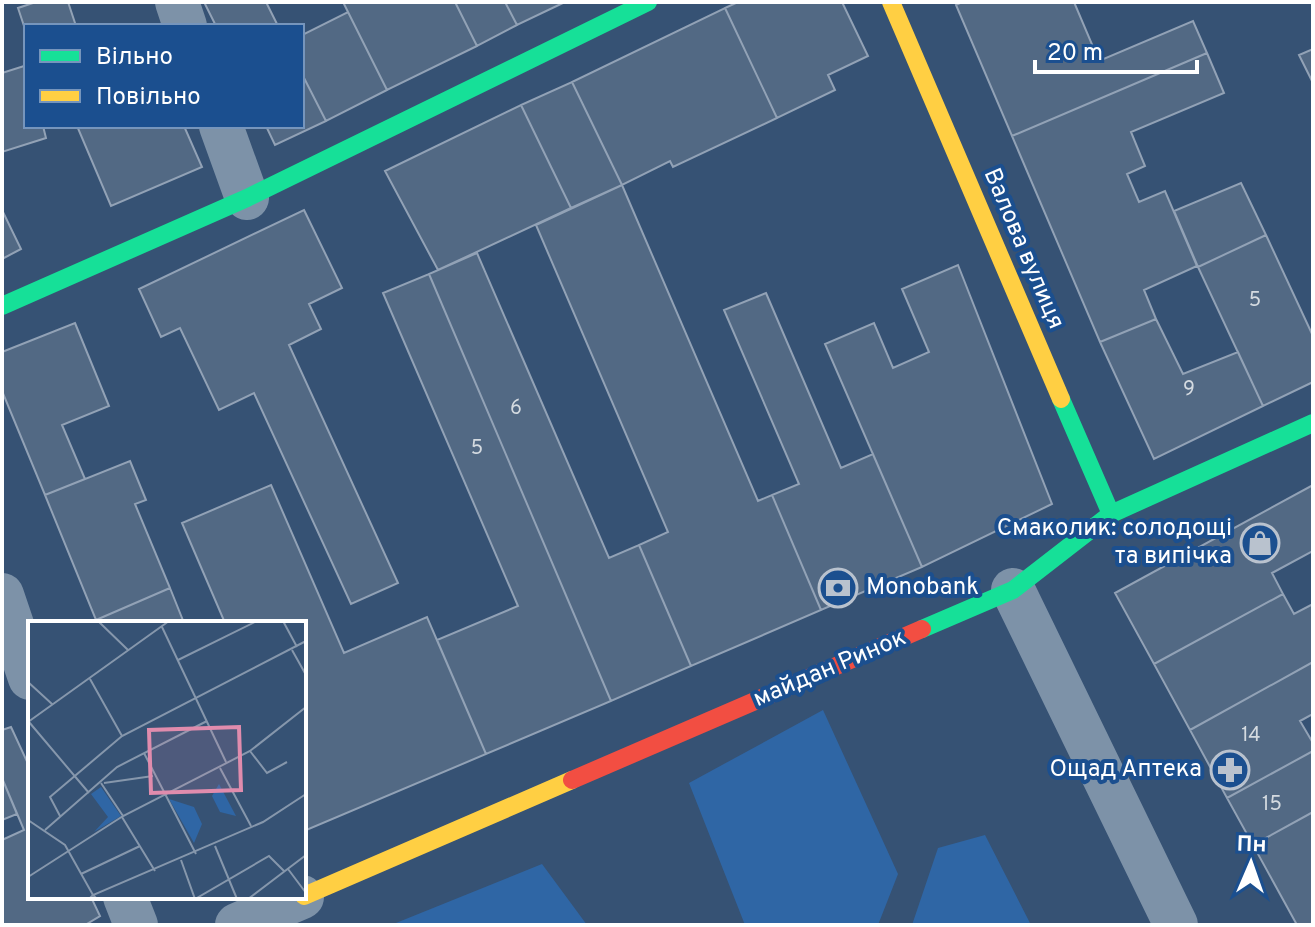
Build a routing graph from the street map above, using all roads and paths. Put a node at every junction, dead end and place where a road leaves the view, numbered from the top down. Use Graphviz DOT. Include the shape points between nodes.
graph roads {
  1 [pos="177,2"];
  2 [pos="648,2"];
  3 [pos="891,2"];
  4 [pos="184,24"];
  5 [pos="222,128"];
  6 [pos="247,198"];
  7 [pos="2,306"];
  8 [pos="1313,423"];
  9 [pos="1111,514"];
  10 [pos="1013,590"];
  11 [pos="2,595"];
  12 [pos="20,677"];
  13 [pos="306,895"];
  14 [pos="126,899"];
  15 [pos="296,899"];
  16 [pos="136,925"];
  17 [pos="237,925"];
  18 [pos="1176,925"];
  1 -- 4 [label="street"];
  2 -- 6 [label="street"];
  3 -- 9 [label="street, Валова вулиця"];
  5 -- 6 [label="street"];
  6 -- 7 [label="street"];
  8 -- 9 [label="street, майдан Ринок"];
  9 -- 10 [label="street, майдан Ринок"];
  10 -- 13 [label="street, майдан Ринок"];
  10 -- 18 [label="street"];
  11 -- 12 [label="street"];
  14 -- 16 [label="street"];
  15 -- 17 [label="street, майдан Ринок"];
}
